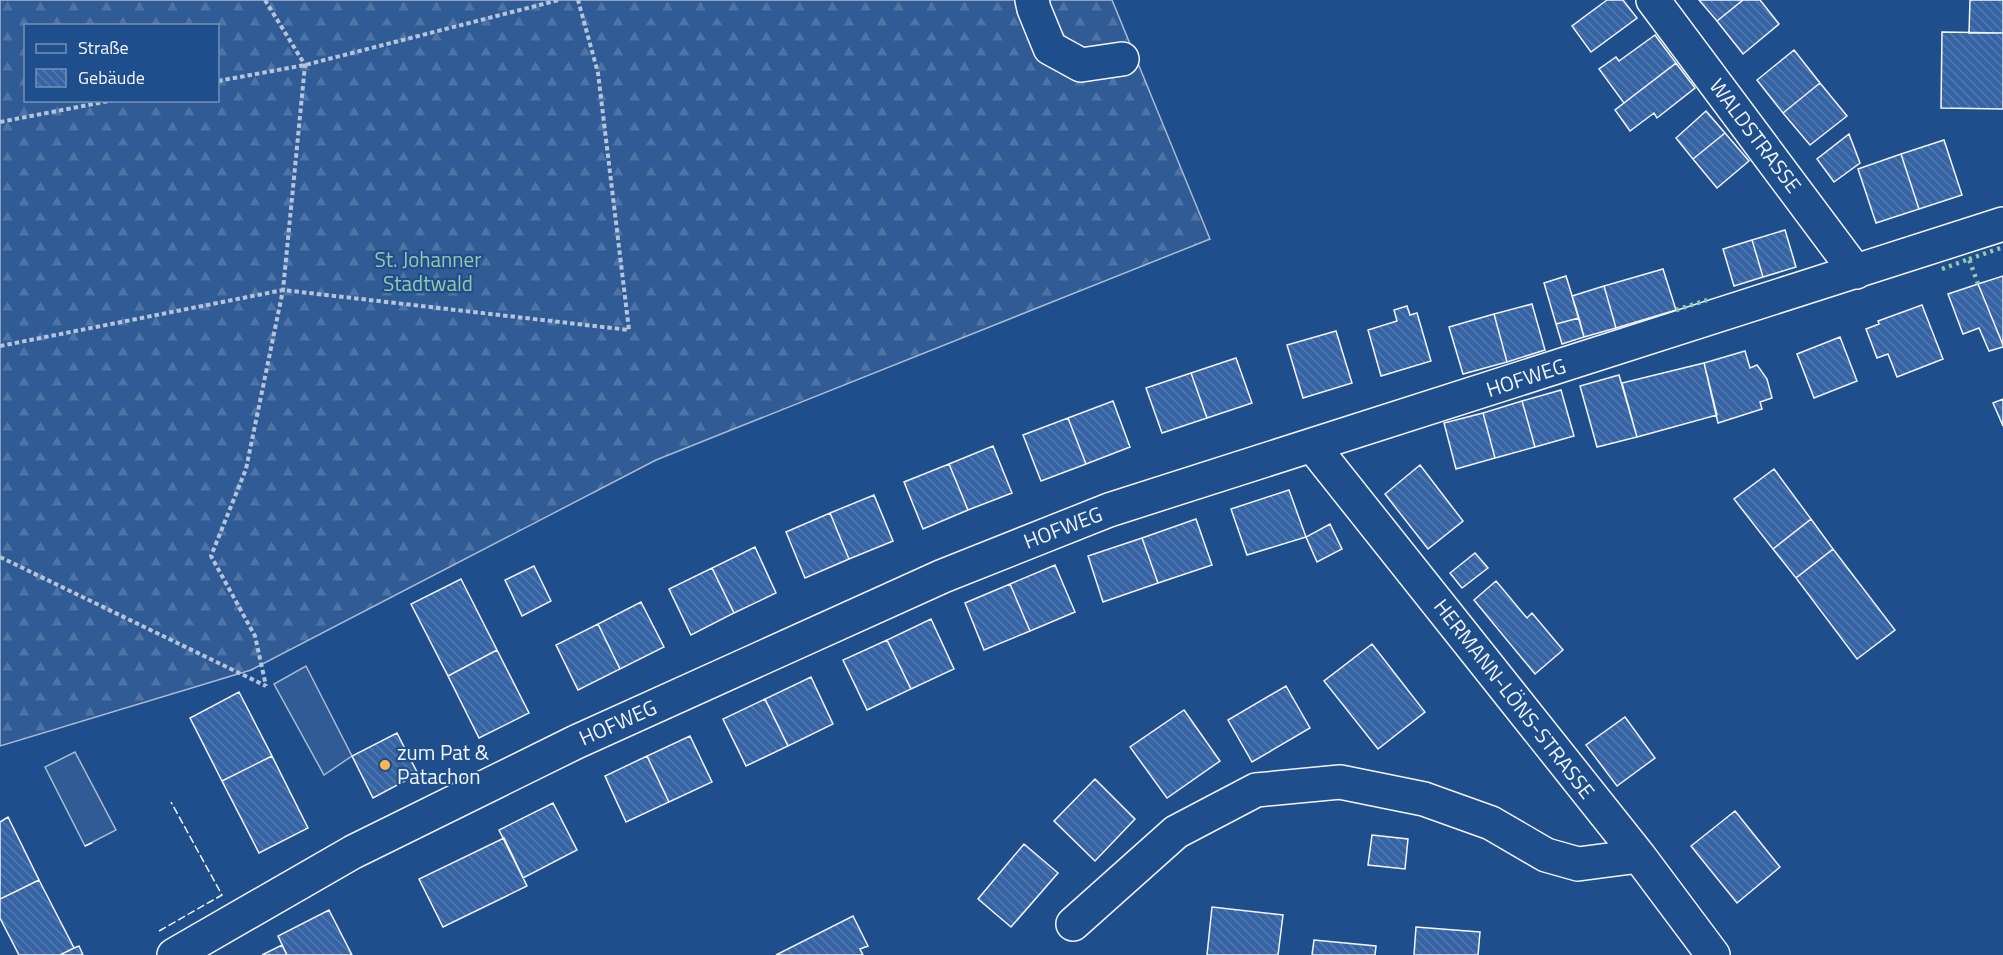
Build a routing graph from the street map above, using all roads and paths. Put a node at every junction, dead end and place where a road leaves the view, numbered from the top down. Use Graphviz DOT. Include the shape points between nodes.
graph roads {
  1 [pos="265,0"];
  2 [pos="559,0"];
  3 [pos="579,0"];
  4 [pos="1032,0"];
  5 [pos="1653,0"];
  6 [pos="1122,59"];
  7 [pos="305,65"];
  8 [pos="219,81"];
  9 [pos="104,102"];
  10 [pos="0,122"];
  11 [pos="2003,224"];
  12 [pos="1856,272"];
  13 [pos="283,290"];
  14 [pos="0,346"];
  15 [pos="1312,445"];
  16 [pos="0,556"];
  17 [pos="1639,856"];
  18 [pos="1072,924"];
  19 [pos="174,955"];
  20 [pos="1713,955"];
  1 -- 7 [label="path"];
  2 -- 7 [label="path"];
  3 -- 13 [label="path" via="598,73 629,330"];
  4 -- 6 [label="street" via="1050,48 1081,65"];
  5 -- 12 [label="street, WALDSTRASSE"];
  7 -- 8 [label="path"];
  7 -- 13 [label="path"];
  9 -- 10 [label="path"];
  11 -- 12 [label="street, HOFWEG"];
  12 -- 15 [label="street, HOFWEG"];
  13 -- 14 [label="path"];
  13 -- 16 [label="path" via="246,469 211,556 255,636 266,686"];
  15 -- 17 [label="street, HERMANN-LÖNS-STRASSE"];
  15 -- 19 [label="street, HOFWEG" via="1109,510 943,576 576,742 353,852"];
  17 -- 18 [label="street" via="1578,864 1546,855 1491,823 1424,799 1340,782 1256,790 1176,832"];
  17 -- 20 [label="street, HERMANN-LÖNS-STRASSE"];
}
